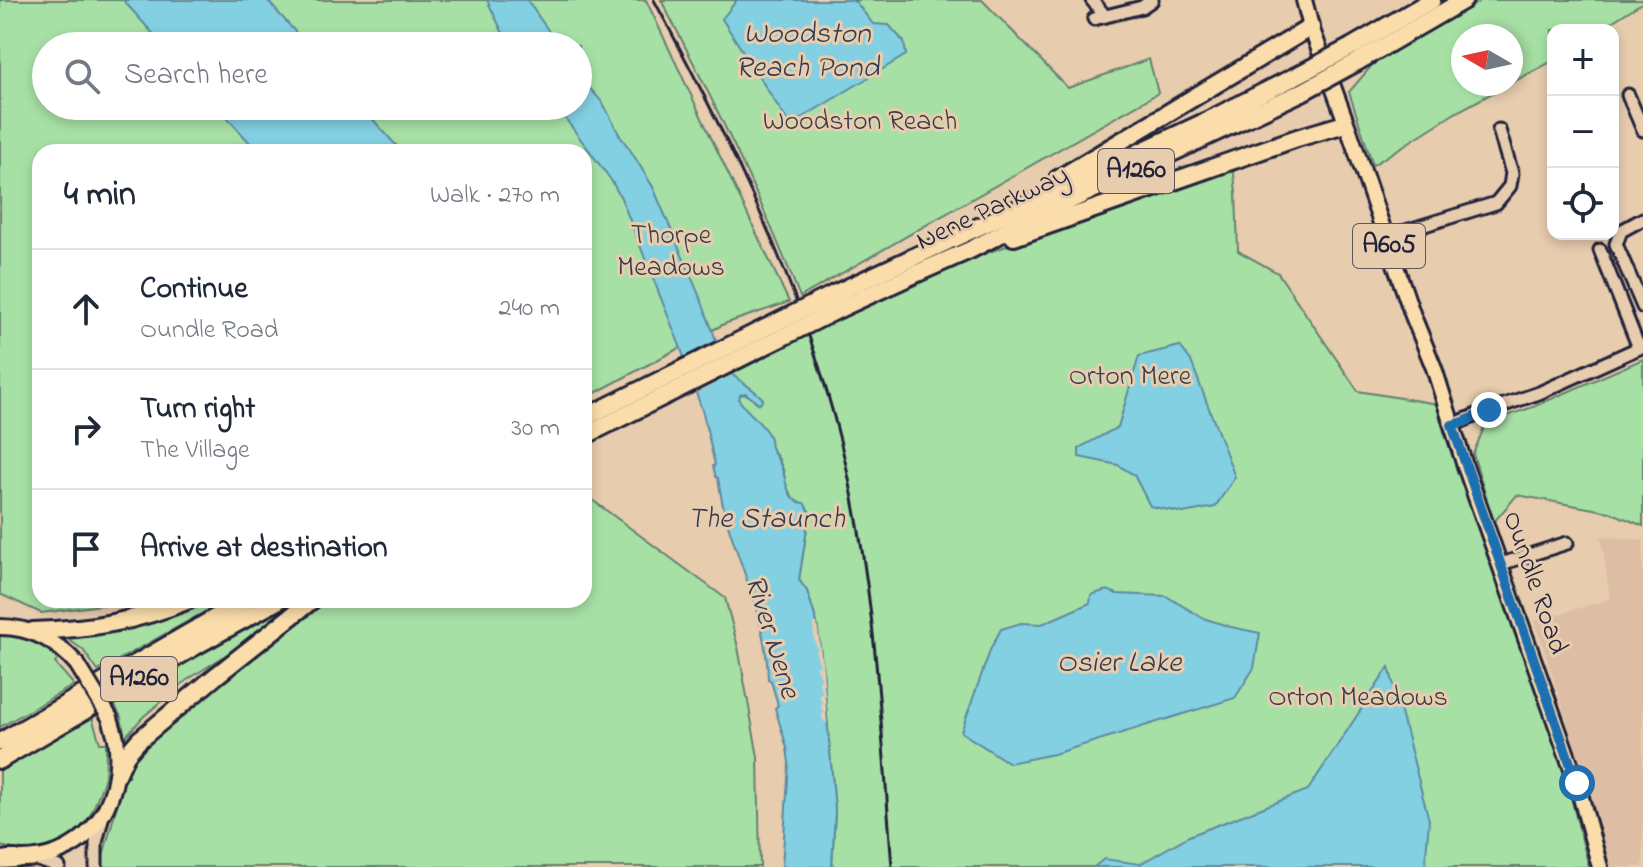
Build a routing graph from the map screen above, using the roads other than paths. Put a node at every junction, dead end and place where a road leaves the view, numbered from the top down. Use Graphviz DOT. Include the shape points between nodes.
graph roads {
  1 [pos="1092,0"];
  2 [pos="1152,0"];
  3 [pos="1304,0"];
  4 [pos="1432,0"];
  5 [pos="1464,0"];
  6 [pos="1311,27"];
  7 [pos="1354,54"];
  8 [pos="1298,85"];
  9 [pos="1628,95"];
  10 [pos="1345,124"];
  11 [pos="1499,130"];
  12 [pos="1643,130"];
  13 [pos="1643,219"];
  14 [pos="967,232"];
  15 [pos="1386,237"];
  16 [pos="970,250"];
  17 [pos="1600,250"];
  18 [pos="838,301"];
  19 [pos="1643,307"];
  20 [pos="1641,347"];
  21 [pos="592,414"];
  22 [pos="1452,425"];
  23 [pos="592,432"];
  24 [pos="1567,543"];
  25 [pos="1501,564"];
  26 [pos="169,608"];
  27 [pos="232,608"];
  28 [pos="264,608"];
  29 [pos="302,608"];
  30 [pos="1,626"];
  31 [pos="33,631"];
  32 [pos="0,742"];
  33 [pos="0,760"];
  34 [pos="117,775"];
  35 [pos="102,819"];
  36 [pos="5,858"];
  37 [pos="35,859"];
  38 [pos="59,867"];
  39 [pos="96,867"];
  40 [pos="1600,867"];
  1 -- 2 [label="street" via="1100,17"];
  3 -- 6 [label="main road, Oundle Road / A605"];
  4 -- 7 [label="highway, Nene Parkway / A1260"];
  5 -- 7 [label="highway, Nene Parkway / A1260"];
  6 -- 10 [label="main road, Oundle Road / A605"];
  6 -- 14 [label="highway"];
  7 -- 8 [label="highway, Nene Parkway / A1260, bridge"];
  8 -- 14 [label="highway, Nene Parkway / A1260" via="1211,119"];
  8 -- 16 [label="highway, Nene Parkway / A1260"];
  9 -- 12 [label="street"];
  10 -- 15 [label="main road, Oundle Road / A605"];
  10 -- 16 [label="highway"];
  11 -- 15 [label="street" via="1512,173 1510,186 1496,203"];
  13 -- 19 [label="street" via="1621,231 1616,244"];
  14 -- 18 [label="highway, Nene Parkway / A1260"];
  15 -- 22 [label="main road, Oundle Road / A605"];
  16 -- 18 [label="highway, Nene Parkway / A1260"];
  17 -- 20 [label="street"];
  18 -- 21 [label="highway, Nene Parkway / A1260, bridge"];
  18 -- 23 [label="highway, Nene Parkway / A1260, bridge"];
  20 -- 22 [label="street"];
  22 -- 25 [label="main road, Oundle Road / A605"];
  24 -- 25 [label="street"];
  25 -- 40 [label="main road, Oundle Road / A605" via="1577,783"];
  26 -- 31 [label="highway" via="118,623"];
  27 -- 32 [label="highway, A1260"];
  28 -- 33 [label="highway, A1260"];
  29 -- 34 [label="highway" via="139,740"];
  30 -- 31 [label="main road"];
  31 -- 34 [label="main road, bridge" via="65,650 110,718 119,757"];
  34 -- 35 [label="main road"];
  35 -- 37 [label="main road" via="73,847"];
  35 -- 39 [label="street"];
  36 -- 37 [label="main road"];
  37 -- 38 [label="street"];
}
